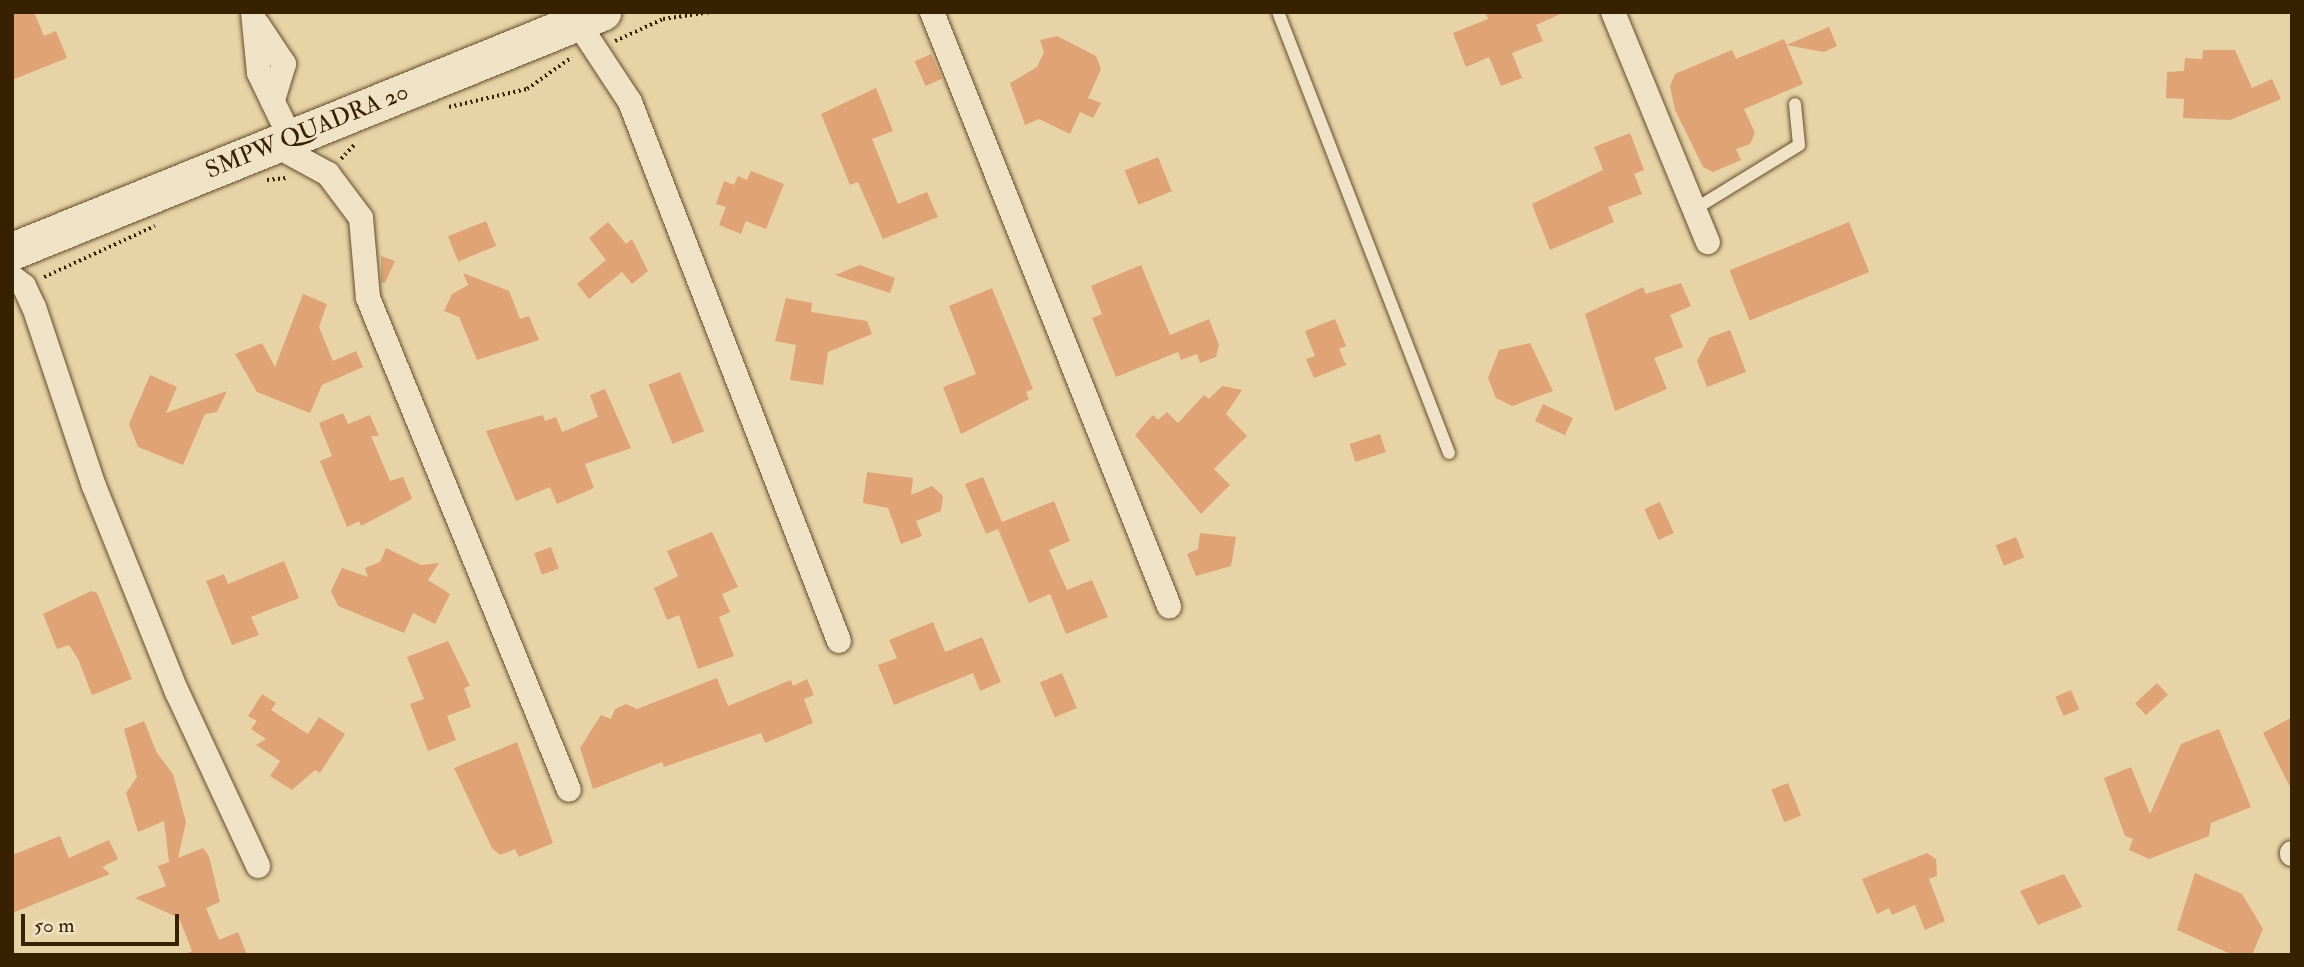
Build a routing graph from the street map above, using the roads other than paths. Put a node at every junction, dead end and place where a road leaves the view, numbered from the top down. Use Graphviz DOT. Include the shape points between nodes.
graph roads {
  1 [pos="932,12"];
  2 [pos="1278,12"];
  3 [pos="1613,12"];
  4 [pos="255,19"];
  5 [pos="595,22"];
  6 [pos="1795,104"];
  7 [pos="282,141"];
  8 [pos="1695,209"];
  9 [pos="1708,242"];
  10 [pos="19,258"];
  11 [pos="1450,453"];
  12 [pos="1168,606"];
  13 [pos="839,641"];
  14 [pos="569,790"];
  15 [pos="258,866"];
  1 -- 12 [label="street"];
  2 -- 11 [label="lane"];
  3 -- 8 [label="street"];
  4 -- 7 [label="street" via="256,62 274,101"];
  5 -- 7 [label="street, SMPW QUADRA 20"];
  5 -- 13 [label="street" via="631,102"];
  6 -- 8 [label="lane" via="1799,145"];
  7 -- 10 [label="street, SMPW QUADRA 20"];
  7 -- 14 [label="street" via="328,174 361,218 368,298"];
  8 -- 9 [label="street"];
  10 -- 15 [label="street" via="94,486 177,692"];
}
